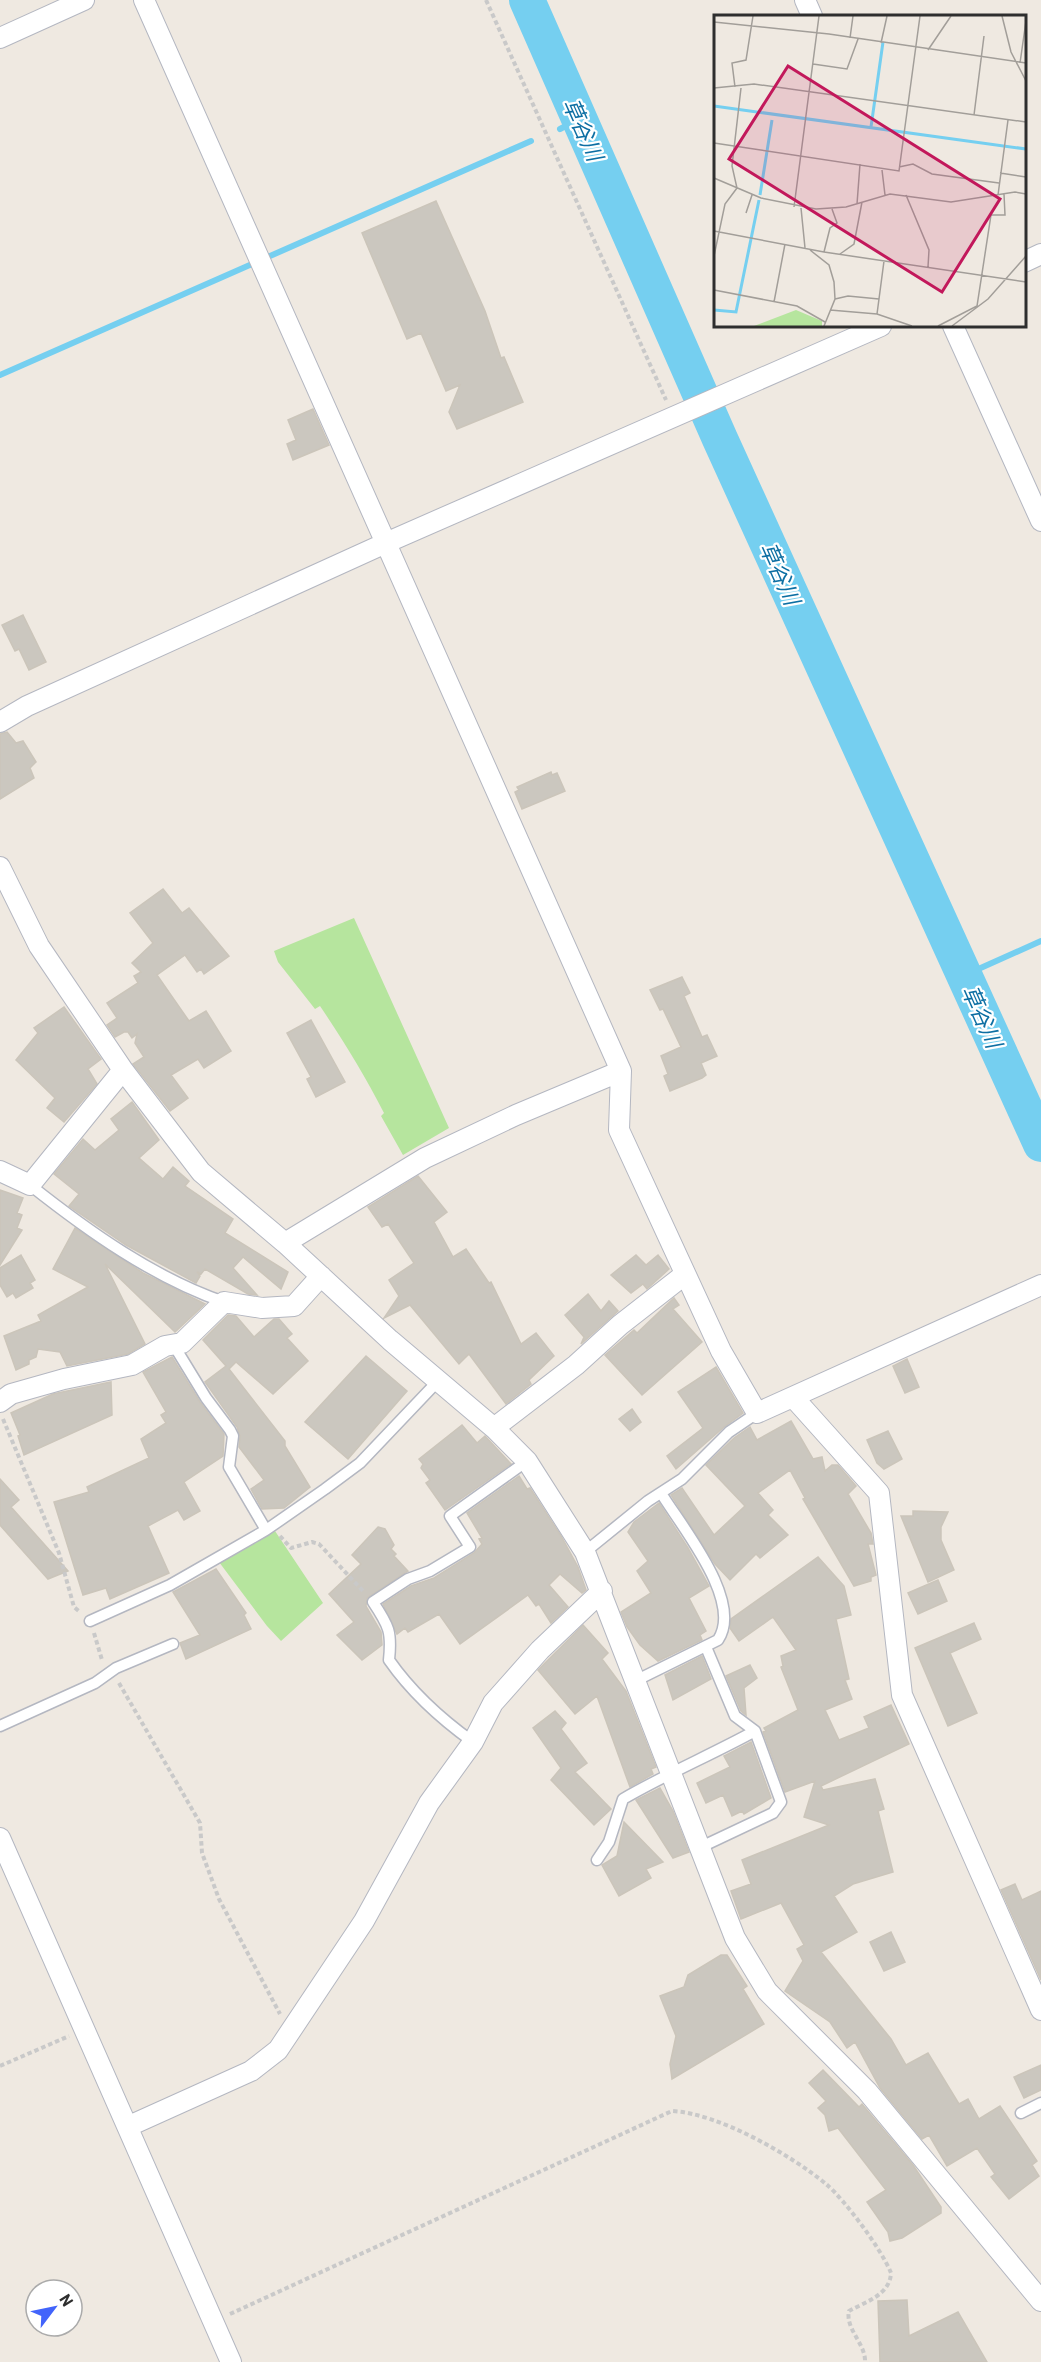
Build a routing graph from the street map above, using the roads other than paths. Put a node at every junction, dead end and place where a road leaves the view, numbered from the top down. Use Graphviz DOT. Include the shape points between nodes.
graph roads {
  1 [pos="84,0"];
  2 [pos="144,0"];
  3 [pos="805,0"];
  4 [pos="812,15"];
  5 [pos="0,38"];
  6 [pos="1041,254"];
  7 [pos="1026,261"];
  8 [pos="879,327"];
  9 [pos="953,327"];
  10 [pos="1040,516"];
  11 [pos="388,542"];
  12 [pos="0,722"];
  13 [pos="0,867"];
  14 [pos="123,1070"];
  15 [pos="621,1071"];
  16 [pos="0,1171"];
  17 [pos="30,1185"];
  18 [pos="285,1243"];
  19 [pos="684,1275"];
  20 [pos="321,1276"];
  21 [pos="1041,1285"];
  22 [pos="224,1302"];
  23 [pos="173,1344"];
  24 [pos="438,1381"];
  25 [pos="793,1397"];
  26 [pos="0,1402"];
  27 [pos="757,1413"];
  28 [pos="494,1428"];
  29 [pos="527,1461"];
  30 [pos="661,1493"];
  31 [pos="270,1528"];
  32 [pos="585,1552"];
  33 [pos="602,1591"];
  34 [pos="90,1621"];
  35 [pos="173,1644"];
  36 [pos="706,1647"];
  37 [pos="637,1680"];
  38 [pos="0,1726"];
  39 [pos="755,1731"];
  40 [pos="473,1742"];
  41 [pos="672,1770"];
  42 [pos="0,1838"];
  43 [pos="701,1847"];
  44 [pos="597,1860"];
  45 [pos="1041,2010"];
  46 [pos="1041,2103"];
  47 [pos="1021,2113"];
  48 [pos="129,2126"];
  49 [pos="1041,2301"];
  50 [pos="231,2362"];
  1 -- 5 [label="street"];
  2 -- 11 [label="street"];
  3 -- 4 [label="street"];
  6 -- 7 [label="street"];
  8 -- 11 [label="street"];
  9 -- 10 [label="street"];
  11 -- 12 [label="street" via="27,706"];
  11 -- 15 [label="street"];
  13 -- 14 [label="street" via="39,946"];
  14 -- 17 [label="street"];
  14 -- 18 [label="street" via="201,1172"];
  15 -- 18 [label="street" via="425,1158"];
  15 -- 19 [label="street" via="619,1130"];
  16 -- 17 [label="street"];
  17 -- 22 [label="lane" via="71,1218 187,1289"];
  18 -- 20 [label="street"];
  19 -- 27 [label="street"];
  19 -- 28 [label="street"];
  20 -- 22 [label="street" via="294,1306 262,1308"];
  20 -- 24 [label="street"];
  21 -- 25 [label="street"];
  22 -- 23 [label="street" via="182,1343"];
  23 -- 26 [label="street" via="132,1365 64,1379 12,1394"];
  23 -- 31 [label="lane" via="230,1430 233,1436 229,1467"];
  24 -- 28 [label="street"];
  24 -- 31 [label="lane" via="360,1463"];
  25 -- 27 [label="street"];
  25 -- 45 [label="street" via="879,1493 902,1695"];
  27 -- 30 [label="lane" via="729,1432 682,1479"];
  28 -- 29 [label="street"];
  29 -- 32 [label="street"];
  29 -- 40 [label="lane" via="450,1516 470,1547 373,1602 389,1628 389,1660 399,1675 448,1724"];
  30 -- 32 [label="lane"];
  30 -- 36 [label="lane" via="712,1573 722,1603 722,1634"];
  31 -- 34 [label="lane" via="160,1590"];
  32 -- 33 [label="street"];
  33 -- 37 [label="street"];
  33 -- 40 [label="street" via="540,1650 494,1703"];
  35 -- 38 [label="lane"];
  36 -- 37 [label="lane"];
  36 -- 39 [label="lane" via="735,1716"];
  37 -- 41 [label="street"];
  39 -- 41 [label="lane" via="699,1761"];
  39 -- 43 [label="lane" via="781,1802 779,1808"];
  40 -- 48 [label="street" via="429,1803 364,1922 278,2050 251,2071"];
  41 -- 43 [label="street"];
  41 -- 44 [label="lane" via="623,1799 609,1842"];
  42 -- 48 [label="street"];
  43 -- 49 [label="street" via="735,1938 767,1991 867,2091"];
  46 -- 47 [label="lane"];
  48 -- 50 [label="street"];
}
